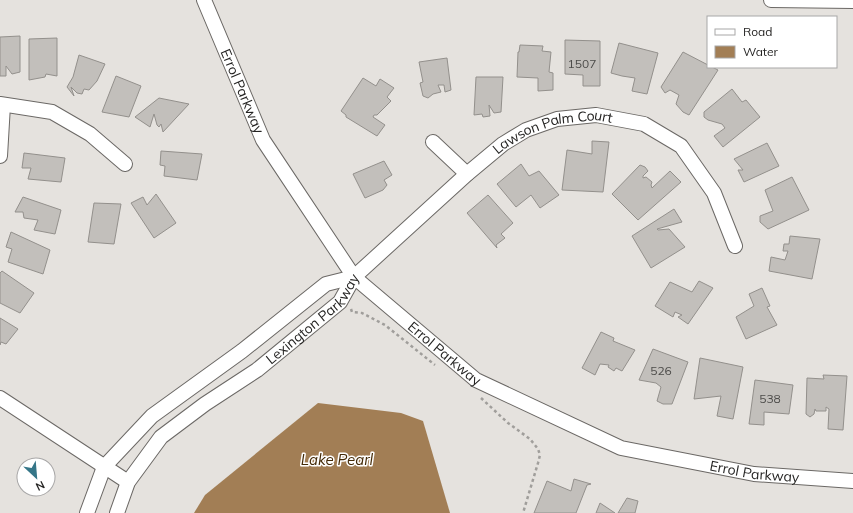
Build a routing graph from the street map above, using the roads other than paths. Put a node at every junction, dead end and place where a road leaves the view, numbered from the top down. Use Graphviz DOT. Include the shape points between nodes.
graph roads {
  1 [pos="204,0"];
  2 [pos="771,0"];
  3 [pos="853,1"];
  4 [pos="2,104"];
  5 [pos="433,142"];
  6 [pos="0,156"];
  7 [pos="126,164"];
  8 [pos="467,174"];
  9 [pos="735,246"];
  10 [pos="354,277"];
  11 [pos="0,398"];
  12 [pos="104,467"];
  13 [pos="853,481"];
  14 [pos="128,482"];
  15 [pos="87,513"];
  16 [pos="117,513"];
  1 -- 10 [label="street, Errol Parkway" via="263,140"];
  2 -- 3 [label="street"];
  4 -- 6 [label="street"];
  4 -- 7 [label="street" via="52,112 90,134"];
  5 -- 8 [label="street"];
  8 -- 9 [label="street, Lawson Palm Court" via="503,144 526,130 557,119 596,115 644,124 681,146 714,193"];
  8 -- 10 [label="street, Lawson Palm Court"];
  10 -- 12 [label="street, Lexington Parkway" via="326,284 152,416"];
  10 -- 13 [label="street, Errol Parkway" via="476,380 621,448 754,474"];
  10 -- 14 [label="street, Lexington Parkway" via="340,302 257,370 161,437"];
  11 -- 12 [label="street"];
  12 -- 14 [label="street"];
  12 -- 15 [label="street, Lexington Parkway"];
  14 -- 16 [label="street, Lexington Parkway"];
}
